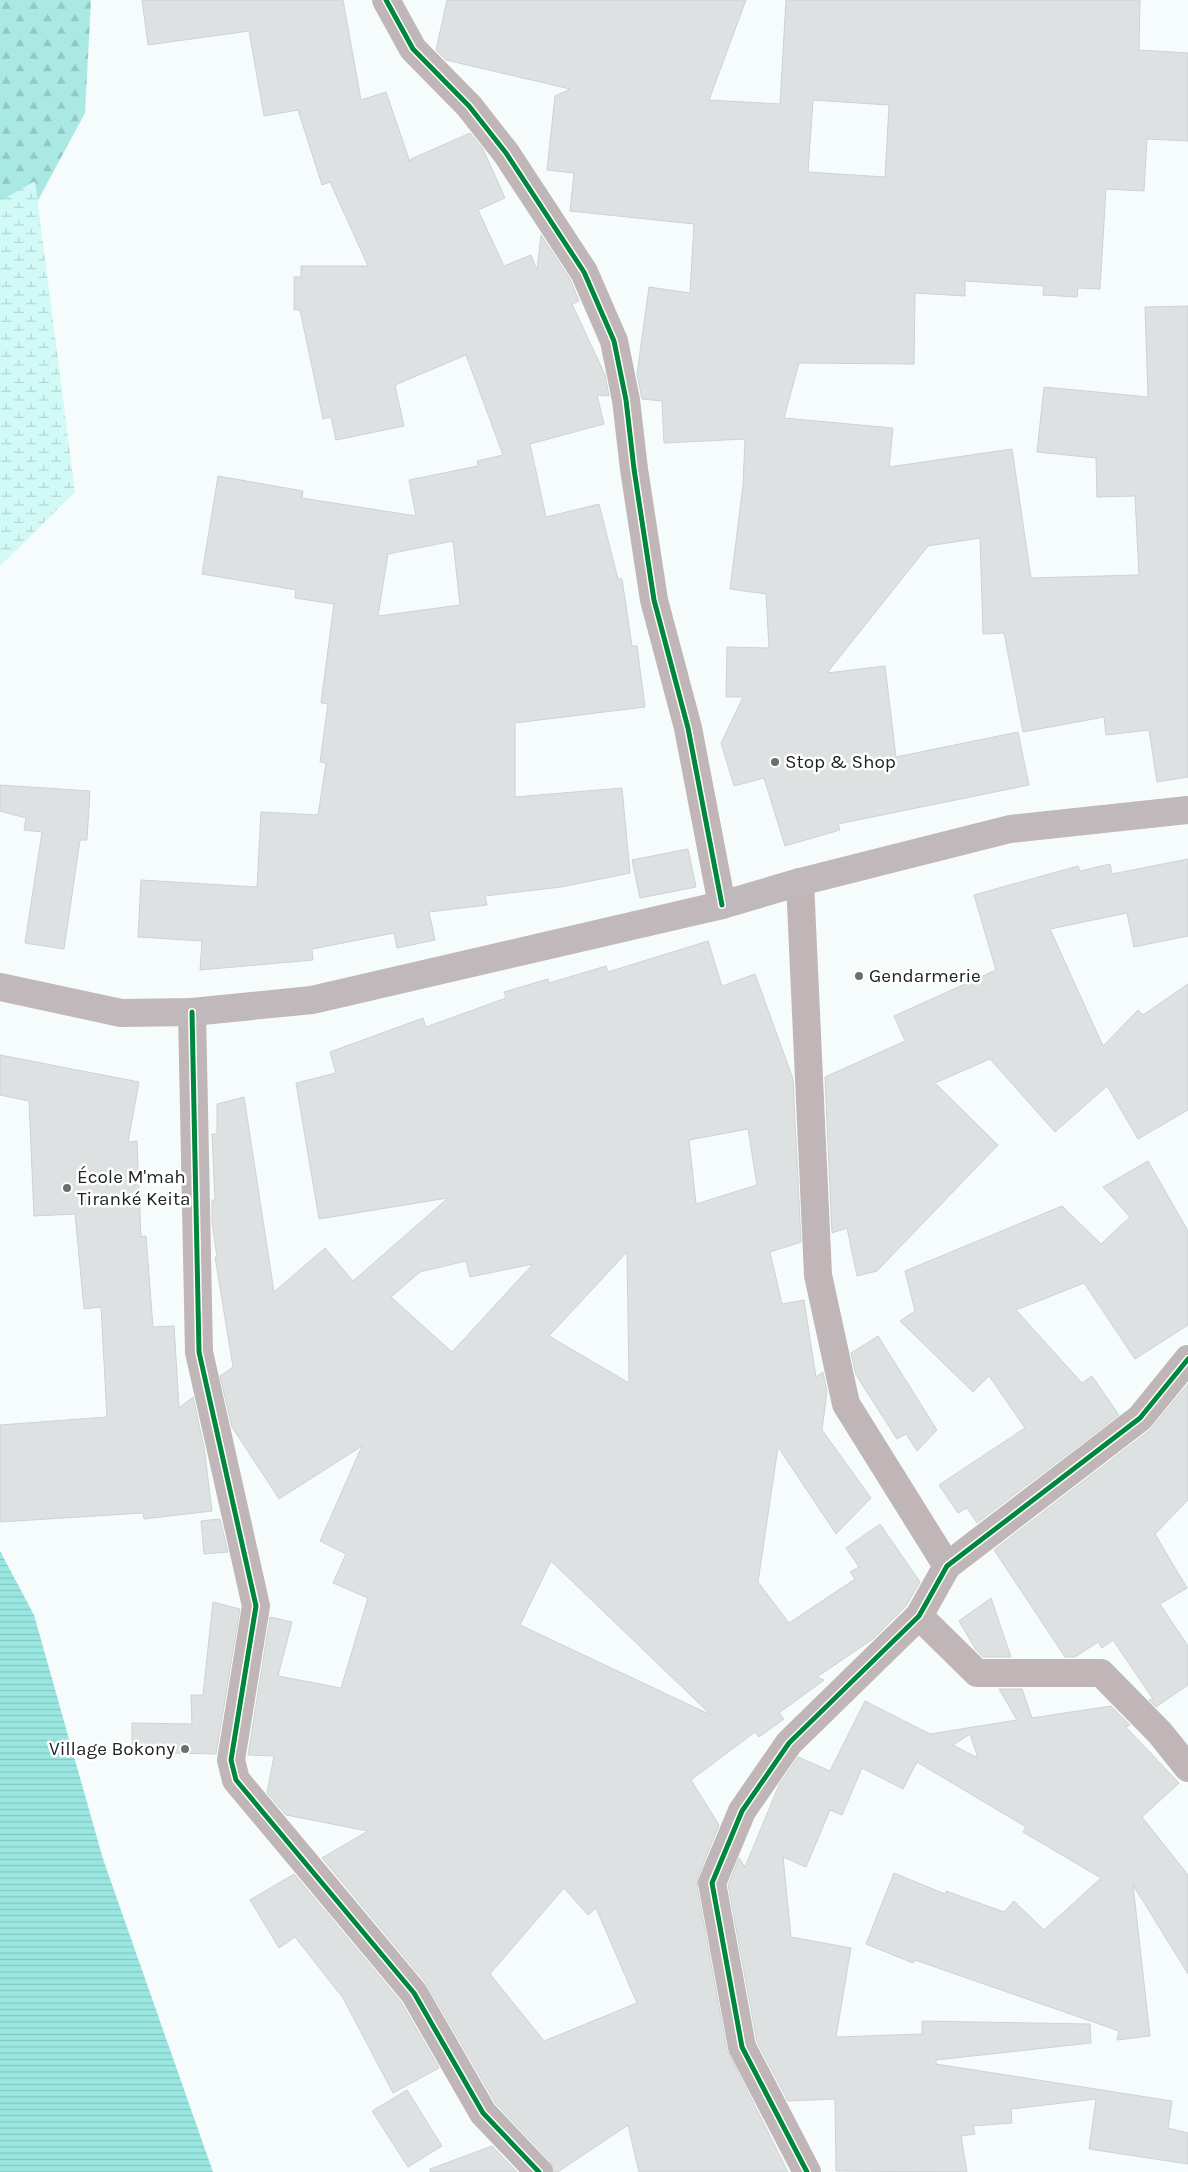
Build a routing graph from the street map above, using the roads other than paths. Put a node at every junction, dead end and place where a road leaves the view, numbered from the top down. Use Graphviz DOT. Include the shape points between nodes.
graph roads {
  1 [pos="386,0"];
  2 [pos="1188,810"];
  3 [pos="800,882"];
  4 [pos="722,905"];
  5 [pos="0,986"];
  6 [pos="192,1012"];
  7 [pos="1188,1359"];
  8 [pos="947,1566"];
  9 [pos="920,1616"];
  10 [pos="1188,1768"];
  11 [pos="539,2172"];
  12 [pos="807,2172"];
  1 -- 4 [label="street" via="413,49 469,106 506,153 584,272 614,341 626,400 654,600 688,728"];
  2 -- 3 [label="main road" via="1010,829"];
  3 -- 4 [label="main road"];
  3 -- 8 [label="street" via="818,1275 846,1404"];
  4 -- 6 [label="main road" via="312,1000"];
  5 -- 6 [label="main road" via="121,1013"];
  6 -- 11 [label="street" via="199,1352 256,1606 231,1760 236,1780 414,1993 483,2113"];
  7 -- 8 [label="street" via="1140,1418"];
  8 -- 9 [label="street"];
  9 -- 10 [label="street" via="977,1673 1101,1673 1160,1732"];
  9 -- 12 [label="street" via="789,1743 742,1811 712,1883 742,2048"];
}
